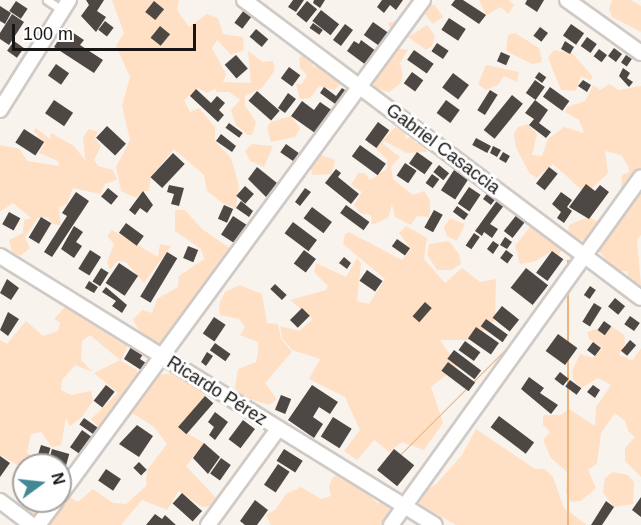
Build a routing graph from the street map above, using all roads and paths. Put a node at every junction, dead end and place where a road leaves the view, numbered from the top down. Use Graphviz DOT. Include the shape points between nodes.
graph roads {
  1 [pos="47,0"];
  2 [pos="244,0"];
  3 [pos="423,0"];
  4 [pos="567,0"];
  5 [pos="65,5"];
  6 [pos="641,53"];
  7 [pos="360,88"];
  8 [pos="0,110"];
  9 [pos="641,177"];
  10 [pos="585,255"];
  11 [pos="0,256"];
  12 [pos="641,298"];
  13 [pos="162,358"];
  14 [pos="278,429"];
  15 [pos="72,479"];
  16 [pos="0,501"];
  17 [pos="405,506"];
  18 [pos="32,525"];
  19 [pos="208,525"];
  20 [pos="391,525"];
  21 [pos="435,525"];
  1 -- 5 [label="lane"];
  2 -- 7 [label="street, Gabriel Casaccia"];
  3 -- 7 [label="street"];
  4 -- 6 [label="street"];
  5 -- 8 [label="street"];
  7 -- 10 [label="street, Gabriel Casaccia"];
  7 -- 13 [label="street"];
  9 -- 10 [label="street"];
  10 -- 12 [label="street, Gabriel Casaccia"];
  10 -- 17 [label="street"];
  11 -- 13 [label="street, Ricardo Pérez"];
  13 -- 14 [label="street, Ricardo Pérez"];
  13 -- 15 [label="street"];
  14 -- 17 [label="street, Ricardo Pérez"];
  14 -- 19 [label="street"];
  16 -- 18 [label="street"];
  17 -- 20 [label="street"];
  17 -- 21 [label="street, Ricardo Pérez"];
}
